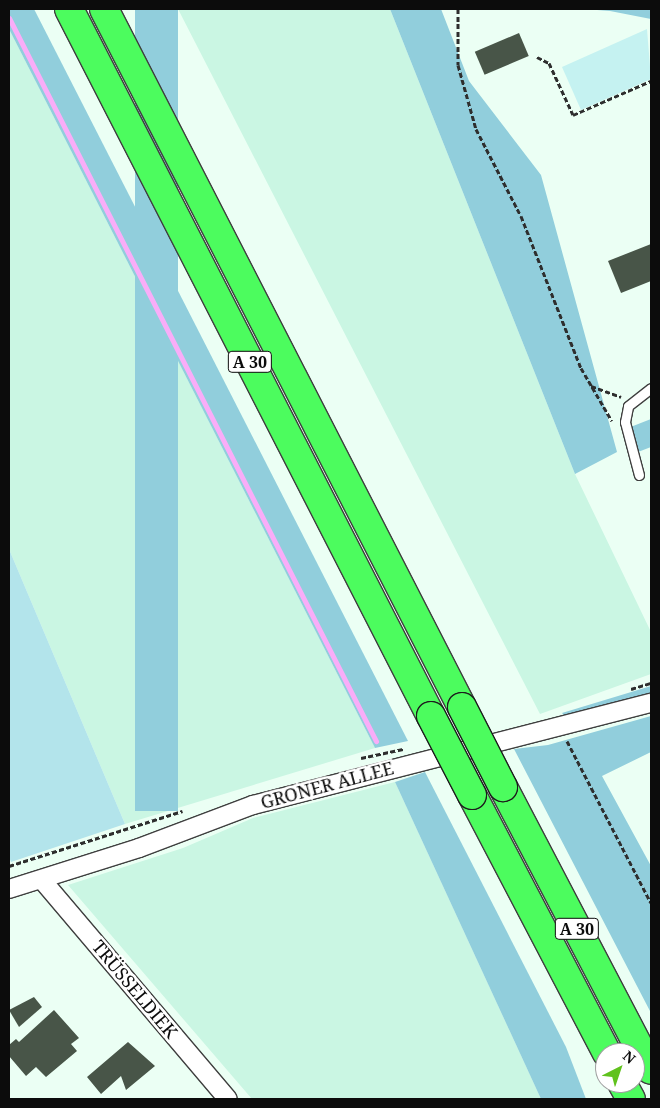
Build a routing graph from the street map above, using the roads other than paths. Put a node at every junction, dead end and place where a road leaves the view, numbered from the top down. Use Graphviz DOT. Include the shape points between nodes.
graph roads {
  1 [pos="69,9"];
  2 [pos="104,9"];
  3 [pos="651,388"];
  4 [pos="639,475"];
  5 [pos="651,703"];
  6 [pos="42,880"];
  7 [pos="9,889"];
  8 [pos="602,1043"];
  9 [pos="651,1070"];
  10 [pos="228,1099"];
  1 -- 8 [label="highway, A 30, bridge"];
  2 -- 9 [label="highway, A 30, bridge"];
  3 -- 4 [label="lane" via="633,401 625,422"];
  5 -- 6 [label="street, GRONER ALLEE" via="559,729 383,769 253,805"];
  6 -- 7 [label="street, GRONER ALLEE"];
  6 -- 10 [label="street, TRÜSSELDIEK"];
}
